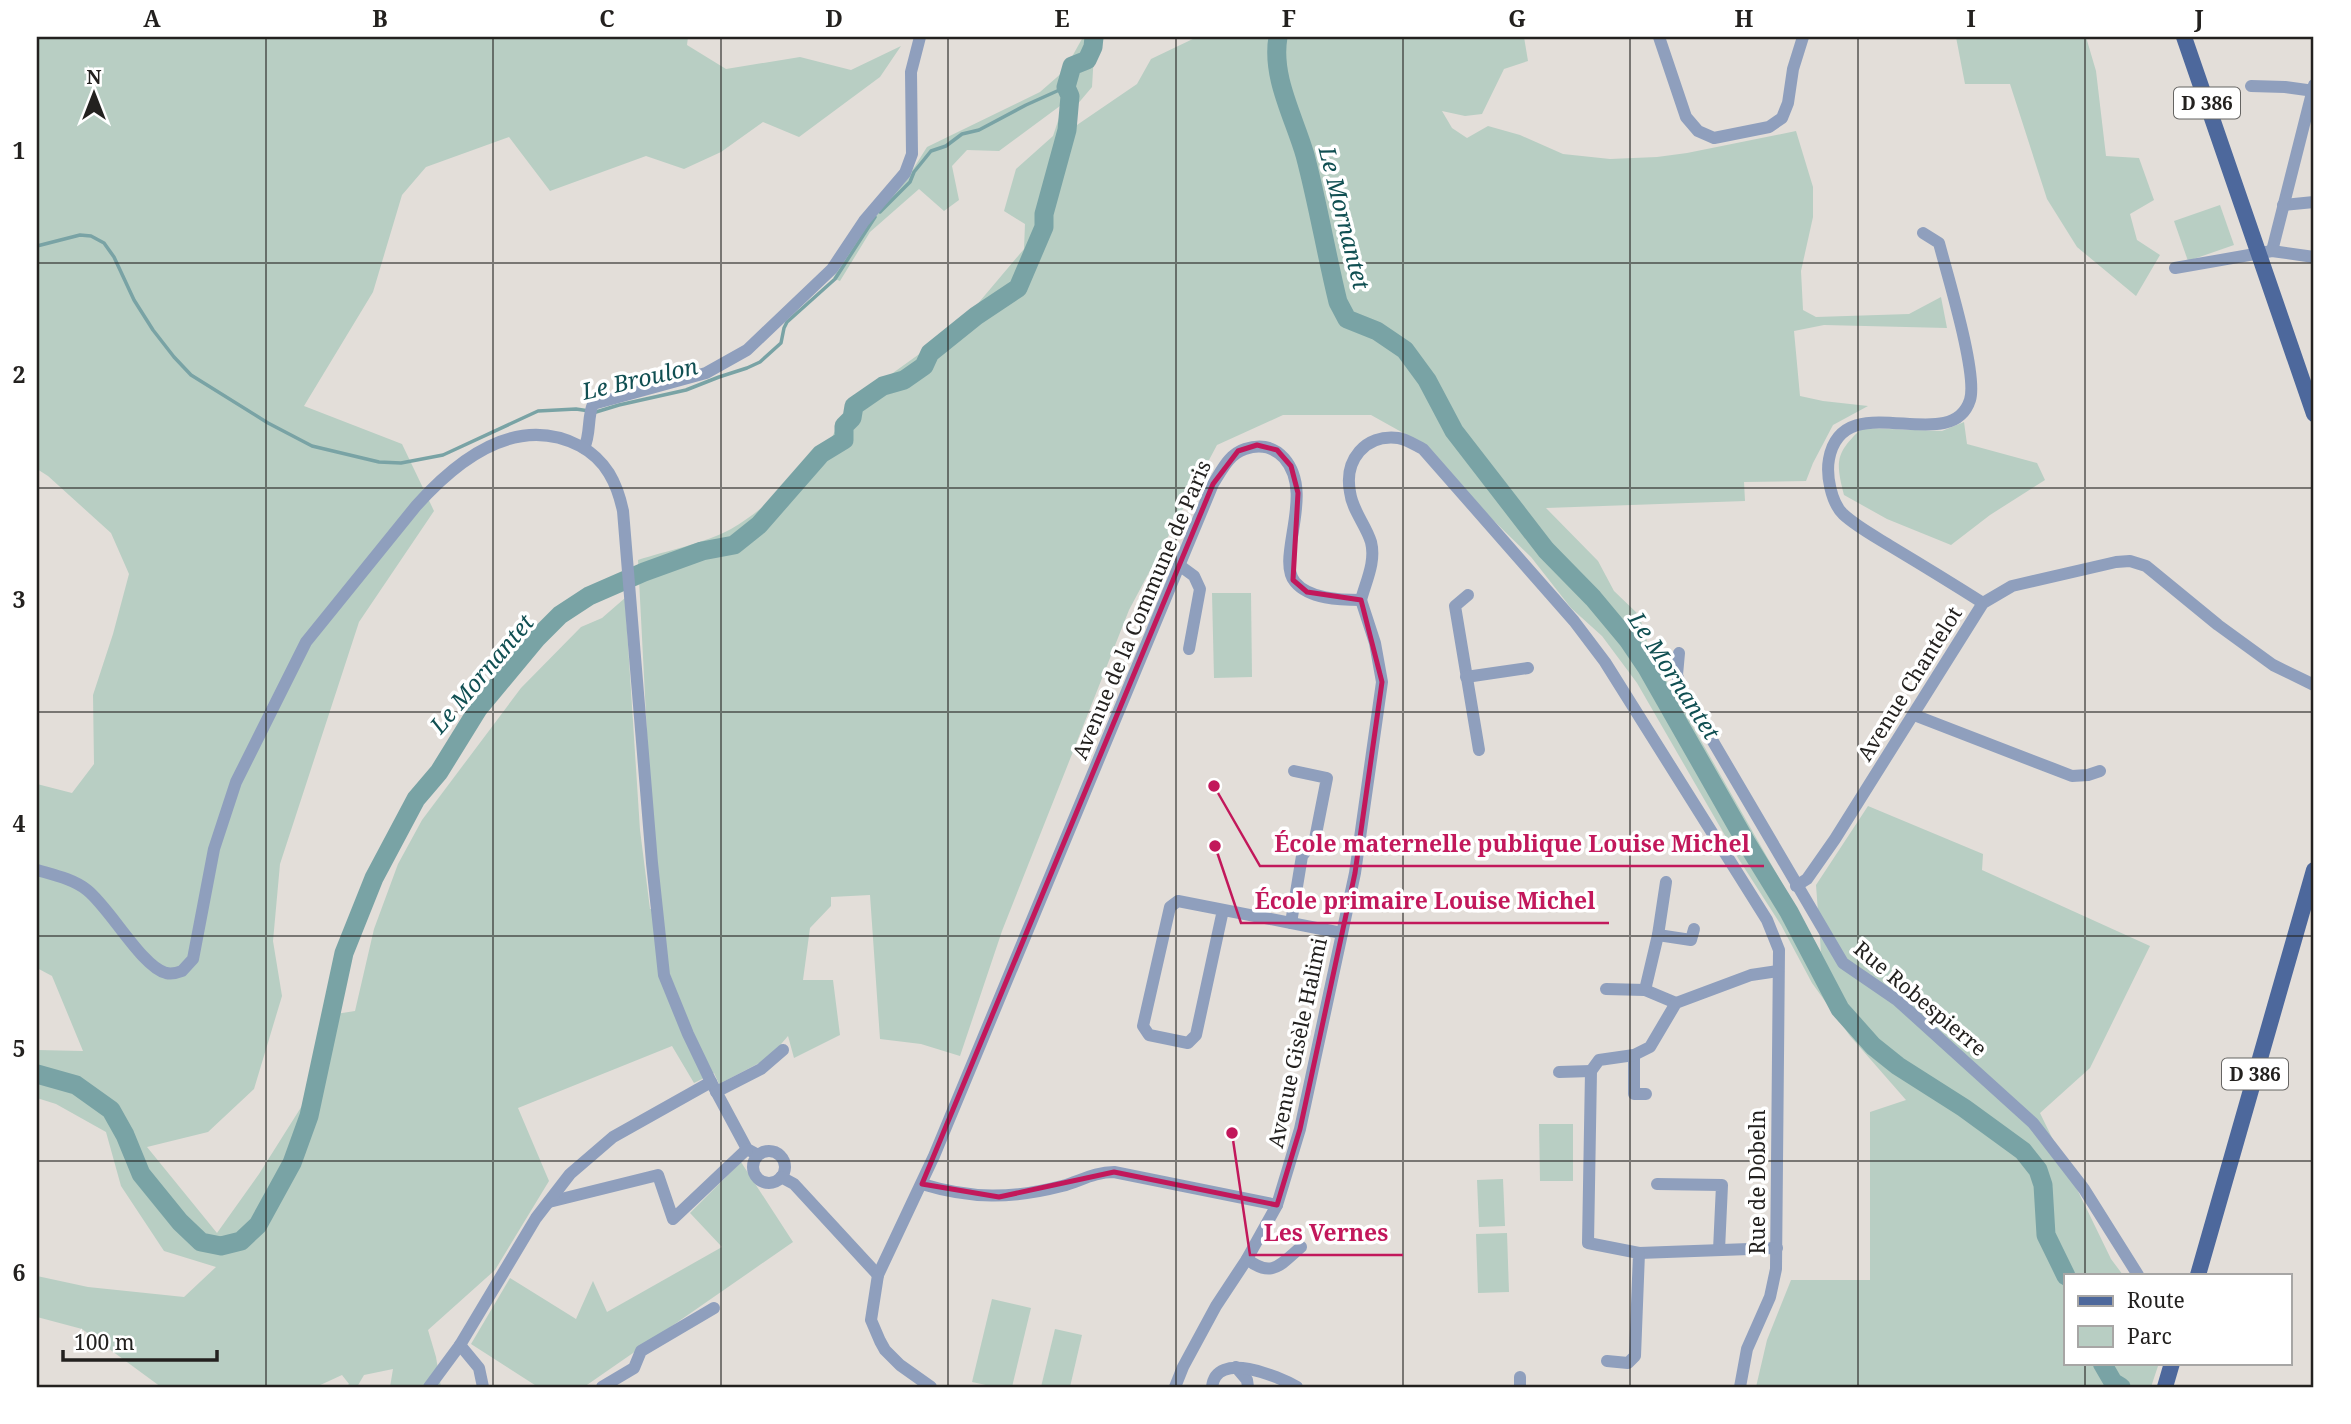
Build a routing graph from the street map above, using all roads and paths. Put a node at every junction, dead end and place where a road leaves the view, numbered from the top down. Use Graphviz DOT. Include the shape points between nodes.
graph roads {
  1 [pos="920,37"];
  2 [pos="1659,37"];
  3 [pos="1803,37"];
  4 [pos="2184,37"];
  5 [pos="2251,86"];
  6 [pos="2314,89"];
  7 [pos="2314,202"];
  8 [pos="2283,205"];
  9 [pos="1923,233"];
  10 [pos="2265,253"];
  11 [pos="2314,257"];
  12 [pos="2175,268"];
  13 [pos="2314,414"];
  14 [pos="584,448"];
  15 [pos="1180,565"];
  16 [pos="1468,595"];
  17 [pos="1361,600"];
  18 [pos="1983,603"];
  19 [pos="1189,649"];
  20 [pos="1679,653"];
  21 [pos="1528,668"];
  22 [pos="1466,677"];
  23 [pos="2314,685"];
  24 [pos="1914,715"];
  25 [pos="1479,750"];
  26 [pos="1294,771"];
  27 [pos="2100,771"];
  28 [pos="37,870"];
  29 [pos="2314,870"];
  30 [pos="1666,882"];
  31 [pos="1796,886"];
  32 [pos="1223,910"];
  33 [pos="1292,923"];
  34 [pos="1694,929"];
  35 [pos="1342,933"];
  36 [pos="1658,935"];
  37 [pos="1778,971"];
  38 [pos="1606,989"];
  39 [pos="1645,990"];
  40 [pos="1676,1003"];
  41 [pos="783,1050"];
  42 [pos="1634,1055"];
  43 [pos="1591,1071"];
  44 [pos="1559,1072"];
  45 [pos="713,1087"];
  46 [pos="1646,1094"];
  47 [pos="752,1152"];
  48 [pos="781,1177"];
  49 [pos="922,1184"];
  50 [pos="1657,1184"];
  51 [pos="548,1202"];
  52 [pos="1277,1205"];
  53 [pos="1301,1247"];
  54 [pos="1777,1248"];
  55 [pos="1719,1250"];
  56 [pos="1639,1254"];
  57 [pos="1247,1259"];
  58 [pos="2137,1274"];
  59 [pos="2198,1274"];
  60 [pos="878,1275"];
  61 [pos="714,1308"];
  62 [pos="460,1345"];
  63 [pos="1607,1361"];
  64 [pos="2172,1364"];
  65 [pos="1236,1367"];
  66 [pos="429,1387"];
  67 [pos="483,1387"];
  68 [pos="603,1387"];
  69 [pos="931,1387"];
  70 [pos="1175,1387"];
  71 [pos="1212,1387"];
  72 [pos="1248,1387"];
  73 [pos="1297,1387"];
  74 [pos="1740,1387"];
  75 [pos="2165,1387"];
  1 -- 14 [label="street" via="911,72 914,131 905,173 831,269 747,350 706,373 593,404"];
  2 -- 3 [label="street" via="1686,117 1698,131 1714,138 1769,127 1782,118"];
  4 -- 10 [label="main road, D 386"];
  5 -- 6 [label="street"];
  6 -- 8 [label="street"];
  7 -- 8 [label="street"];
  8 -- 10 [label="street"];
  9 -- 18 [label="street" via="1940,243 1971,370 1970,399 1952,421 1859,423 1847,429 1832,447 1829,480 1842,513"];
  10 -- 11 [label="street"];
  10 -- 12 [label="street"];
  10 -- 13 [label="main road, D 386"];
  14 -- 28 [label="street" via="555,436 526,434 465,459 416,506 306,642 236,782 214,849 193,958 182,971 167,973 146,960 86,889"];
  14 -- 45 [label="street" via="605,466 618,490 664,975"];
  15 -- 17 [label="street, Avenue de la Commune de Paris" via="1226,463 1238,451 1257,445 1277,450 1291,466 1298,493 1290,561 1293,580 1307,592"];
  15 -- 19 [label="street" via="1194,576 1200,589"];
  15 -- 49 [label="street, Avenue de la Commune de Paris"];
  16 -- 22 [label="street" via="1455,606"];
  17 -- 35 [label="street, Avenue Gisèle Halimi" via="1382,682"];
  17 -- 37 [label="street" via="1372,565 1371,543 1350,493 1350,473 1357,453 1373,439 1399,438 1423,449 1605,662 1767,920 1779,950"];
  18 -- 23 [label="street, Avenue Chantelot" via="2012,586 2130,561 2146,566 2273,665"];
  18 -- 24 [label="street, Avenue Chantelot"];
  20 -- 31 [label="street, Rue Robespierre" via="1681,687"];
  21 -- 22 [label="street"];
  22 -- 25 [label="street"];
  24 -- 27 [label="street" via="2072,776"];
  24 -- 31 [label="street, Avenue Chantelot" via="1835,839 1807,879"];
  26 -- 33 [label="street" via="1327,778 1315,839 1302,856"];
  29 -- 59 [label="main road, D 386"];
  30 -- 36 [label="street"];
  31 -- 58 [label="street, Rue Robespierre" via="1843,963 1896,1000 2033,1123 2084,1189"];
  32 -- 32 [label="street" via="1178,901 1170,907 1143,1026 1149,1035 1188,1043 1196,1035"];
  32 -- 33 [label="street"];
  33 -- 35 [label="street"];
  34 -- 36 [label="street" via="1691,940"];
  35 -- 52 [label="street, Avenue Gisèle Halimi" via="1300,1129"];
  36 -- 39 [label="street"];
  37 -- 40 [label="street" via="1751,975"];
  37 -- 54 [label="street, Rue de Dobeln"];
  38 -- 39 [label="street"];
  39 -- 40 [label="street"];
  40 -- 42 [label="street" via="1650,1047"];
  41 -- 45 [label="street" via="761,1069"];
  42 -- 43 [label="street" via="1599,1060"];
  42 -- 46 [label="street" via="1634,1094"];
  43 -- 44 [label="street"];
  43 -- 56 [label="street" via="1588,1243"];
  45 -- 47 [label="street"];
  45 -- 51 [label="street" via="637,1123 595,1151"];
  47 -- 48 [label="street" via="780,1156 785,1166"];
  47 -- 48 [label="street" via="753,1171 759,1180 771,1182"];
  47 -- 51 [label="street" via="673,1219 658,1175"];
  48 -- 60 [label="street" via="794,1184"];
  49 -- 52 [label="street" via="948,1192 999,1197 1114,1172"];
  49 -- 60 [label="street, Avenue de la Commune de Paris"];
  50 -- 55 [label="street" via="1722,1185"];
  51 -- 62 [label="street"];
  52 -- 57 [label="street, Avenue Gisèle Halimi"];
  53 -- 57 [label="street" via="1270,1269"];
  54 -- 55 [label="street"];
  54 -- 74 [label="street, Rue de Dobeln" via="1770,1297 1747,1349"];
  55 -- 56 [label="street"];
  56 -- 63 [label="street" via="1635,1356 1628,1363"];
  57 -- 70 [label="street, Avenue Gisèle Halimi" via="1216,1306"];
  60 -- 69 [label="street, Avenue de la Commune de Paris" via="871,1320 880,1341 900,1365"];
  61 -- 68 [label="street" via="641,1351 634,1368"];
  62 -- 66 [label="street"];
  62 -- 67 [label="street" via="479,1368"];
  64 -- 75 [label="main road"];
  65 -- 71 [label="street" via="1222,1370"];
  65 -- 72 [label="street"];
  65 -- 73 [label="street"];
}
